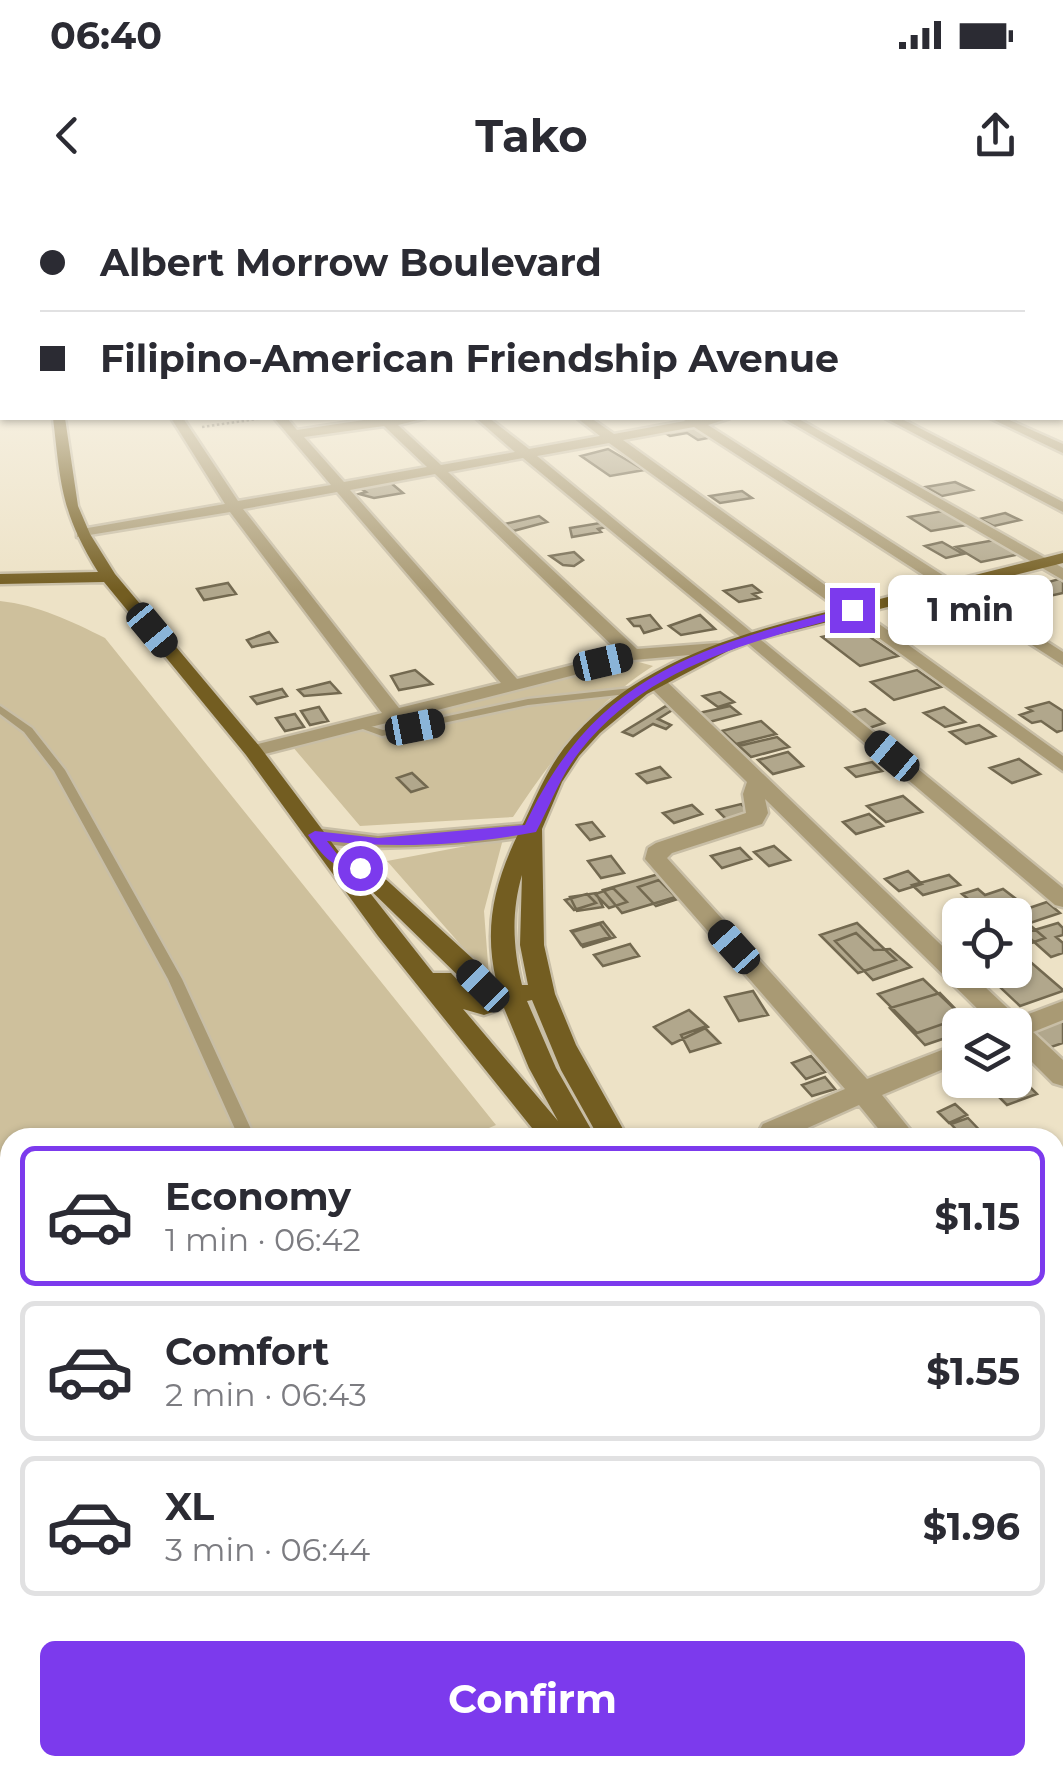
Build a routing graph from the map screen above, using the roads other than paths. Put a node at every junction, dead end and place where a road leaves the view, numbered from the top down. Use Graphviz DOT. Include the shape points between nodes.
graph roads {
  1 [pos="62,443"];
  2 [pos="193,443"];
  3 [pos="306,443"];
  4 [pos="409,443"];
  5 [pos="512,443"];
  6 [pos="589,443"];
  7 [pos="619,443"];
  8 [pos="729,443"];
  9 [pos="834,443"];
  10 [pos="940,443"];
  11 [pos="525,455"];
  12 [pos="436,470"];
  13 [pos="339,488"];
  14 [pos="234,506"];
  15 [pos="1063,508"];
  16 [pos="82,534"];
  17 [pos="1063,558"];
  18 [pos="1042,563"];
  19 [pos="1063,575"];
  20 [pos="109,576"];
  21 [pos="0,579"];
  22 [pos="950,586"];
  23 [pos="852,610"];
  24 [pos="750,636"];
  25 [pos="717,648"];
  26 [pos="634,655"];
  27 [pos="1063,660"];
  28 [pos="512,684"];
  29 [pos="649,685"];
  30 [pos="482,692"];
  31 [pos="528,702"];
  32 [pos="427,706"];
  33 [pos="0,709"];
  34 [pos="394,715"];
  35 [pos="448,721"];
  36 [pos="357,725"];
  37 [pos="253,751"];
  38 [pos="1063,765"];
  39 [pos="758,782"];
  40 [pos="531,829"];
  41 [pos="315,835"];
  42 [pos="335,862"];
  43 [pos="1063,900"];
  44 [pos="386,931"];
  45 [pos="541,991"];
  46 [pos="514,994"];
  47 [pos="992,1008"];
  48 [pos="1063,1010"];
  49 [pos="1032,1021"];
  50 [pos="1032,1046"];
  51 [pos="942,1060"];
  52 [pos="1063,1076"];
  53 [pos="864,1092"];
  54 [pos="243,1128"];
  55 [pos="548,1128"];
  56 [pos="576,1128"];
  57 [pos="608,1128"];
  58 [pos="777,1128"];
  59 [pos="895,1128"];
  1 -- 16 [label="main road"];
  2 -- 14 [label="street"];
  3 -- 13 [label="street"];
  4 -- 12 [label="street"];
  5 -- 11 [label="street"];
  6 -- 11 [label="street"];
  7 -- 23 [label="street"];
  8 -- 22 [label="street"];
  9 -- 18 [label="street"];
  10 -- 15 [label="street"];
  11 -- 12 [label="street"];
  11 -- 24 [label="street"];
  12 -- 13 [label="street"];
  12 -- 26 [label="street"];
  13 -- 14 [label="street"];
  13 -- 28 [label="street"];
  14 -- 16 [label="street"];
  14 -- 34 [label="street"];
  16 -- 20 [label="main road"];
  17 -- 18 [label="main road"];
  18 -- 19 [label="street"];
  18 -- 22 [label="main road"];
  20 -- 21 [label="main road"];
  20 -- 37 [label="main road"];
  22 -- 23 [label="main road"];
  22 -- 27 [label="street"];
  23 -- 24 [label="main road"];
  23 -- 38 [label="street"];
  24 -- 25 [label="main road"];
  24 -- 43 [label="street"];
  25 -- 26 [label="street"];
  25 -- 29 [label="main road"];
  26 -- 28 [label="street"];
  28 -- 30 [label="street"];
  29 -- 31 [label="lane"];
  29 -- 39 [label="street"];
  29 -- 40 [label="main road" via="577,745"];
  30 -- 31 [label="lane"];
  30 -- 32 [label="street"];
  31 -- 35 [label="lane"];
  32 -- 34 [label="street"];
  32 -- 35 [label="lane"];
  33 -- 54 [label="lane" via="28,730 59,770 176,979"];
  34 -- 36 [label="street"];
  35 -- 36 [label="lane" via="382,733"];
  36 -- 37 [label="street"];
  37 -- 41 [label="main road"];
  39 -- 47 [label="street"];
  39 -- 53 [label="street" via="754,819 664,848 656,859"];
  40 -- 41 [label="street" via="378,843"];
  40 -- 45 [label="main road" via="532,942"];
  40 -- 46 [label="main road" via="505,888 502,942"];
  41 -- 42 [label="main road"];
  42 -- 44 [label="main road"];
  42 -- 46 [label="main road" via="360,868 483,986"];
  44 -- 46 [label="main road" via="403,932 462,1000 484,1008"];
  44 -- 55 [label="main road"];
  45 -- 46 [label="main road"];
  45 -- 57 [label="main road"];
  46 -- 56 [label="main road" via="539,1062"];
  48 -- 49 [label="street"];
  50 -- 52 [label="street"];
  51 -- 53 [label="street"];
  53 -- 58 [label="street"];
  53 -- 59 [label="street"];
}
